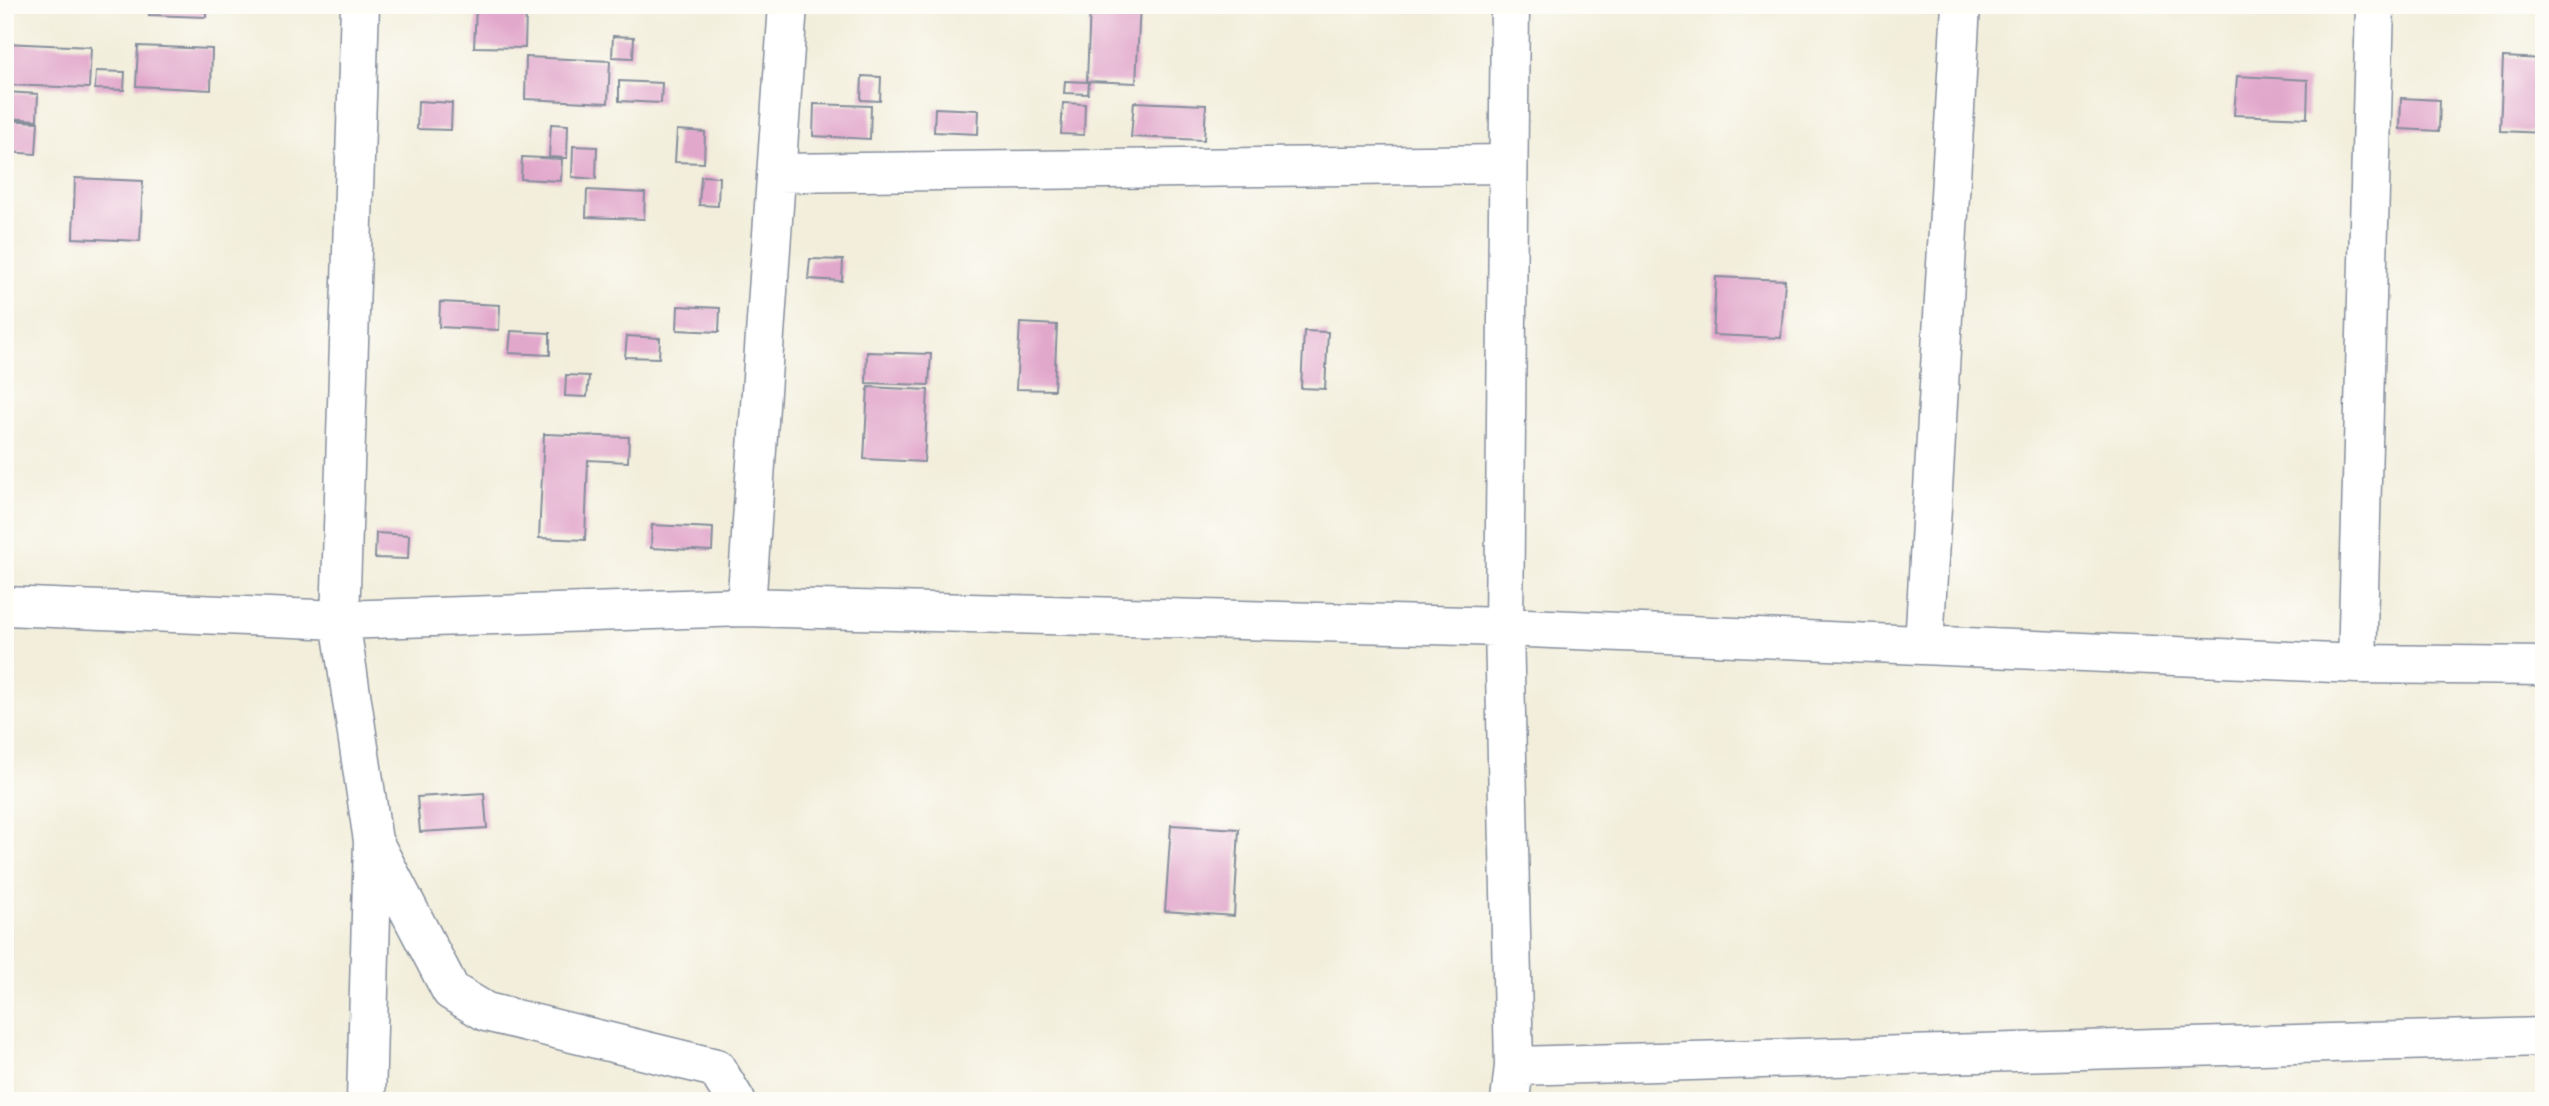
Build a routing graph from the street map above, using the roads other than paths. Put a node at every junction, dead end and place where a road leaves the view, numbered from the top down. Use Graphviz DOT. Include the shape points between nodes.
graph roads {
  1 [pos="360,5"];
  2 [pos="788,5"];
  3 [pos="1510,5"];
  4 [pos="1961,5"];
  5 [pos="2375,5"];
  6 [pos="1508,164"];
  7 [pos="776,173"];
  8 [pos="5,606"];
  9 [pos="746,607"];
  10 [pos="340,620"];
  11 [pos="1504,627"];
  12 [pos="1924,645"];
  13 [pos="2357,664"];
  14 [pos="2544,666"];
  15 [pos="373,841"];
  16 [pos="2544,1037"];
  17 [pos="1512,1084"];
  18 [pos="366,1101"];
  19 [pos="736,1101"];
  1 -- 10 [label="street"];
  2 -- 7 [label="street"];
  3 -- 6 [label="street"];
  4 -- 12 [label="street"];
  5 -- 13 [label="street"];
  6 -- 7 [label="street"];
  6 -- 11 [label="street"];
  7 -- 9 [label="street"];
  8 -- 10 [label="street"];
  9 -- 10 [label="street"];
  9 -- 11 [label="street"];
  10 -- 15 [label="street"];
  11 -- 12 [label="street"];
  11 -- 17 [label="street"];
  12 -- 13 [label="street"];
  13 -- 14 [label="street"];
  15 -- 18 [label="street"];
  15 -- 19 [label="street" via="451,991 486,1012 716,1068"];
  16 -- 17 [label="street"];
}
